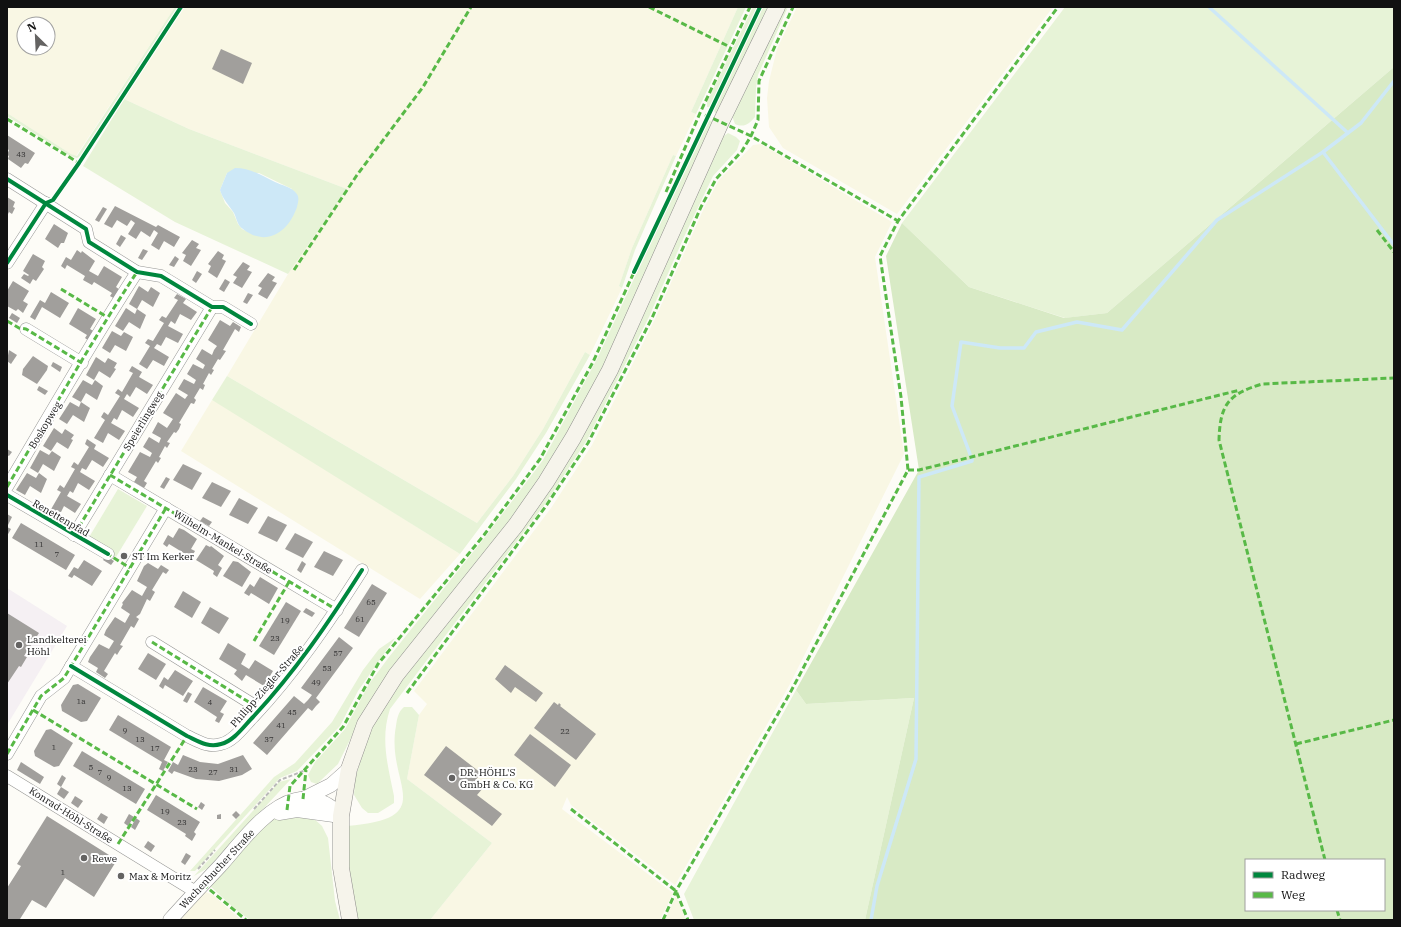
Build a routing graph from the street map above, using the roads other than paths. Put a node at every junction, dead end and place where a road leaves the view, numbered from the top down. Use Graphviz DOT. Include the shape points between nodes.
graph roads {
  1 [pos="777,7"];
  2 [pos="7,179"];
  3 [pos="46,203"];
  4 [pos="7,263"];
  5 [pos="137,272"];
  6 [pos="212,306"];
  7 [pos="251,324"];
  8 [pos="26,329"];
  9 [pos="82,363"];
  10 [pos="110,475"];
  11 [pos="7,487"];
  12 [pos="7,495"];
  13 [pos="166,508"];
  14 [pos="74,535"];
  15 [pos="108,554"];
  16 [pos="362,570"];
  17 [pos="337,610"];
  18 [pos="152,642"];
  19 [pos="72,666"];
  20 [pos="260,709"];
  21 [pos="7,754"];
  22 [pos="349,769"];
  23 [pos="7,776"];
  24 [pos="303,799"];
  25 [pos="341,816"];
  26 [pos="265,818"];
  27 [pos="196,892"];
  28 [pos="170,920"];
  29 [pos="350,920"];
  1 -- 22 [label="main road" via="721,122 589,411 546,482 512,530 396,675 365,724"];
  2 -- 3 [label="street"];
  3 -- 4 [label="street"];
  3 -- 5 [label="street" via="86,229 89,242"];
  5 -- 6 [label="street" via="161,276"];
  5 -- 9 [label="street, Boskopweg"];
  6 -- 7 [label="street" via="223,307"];
  6 -- 10 [label="street, Speierlingweg"];
  8 -- 9 [label="street"];
  9 -- 11 [label="street, Boskopweg"];
  10 -- 13 [label="street, Wilhelm-Mankel-Straße"];
  10 -- 14 [label="street, Speierlingweg"];
  12 -- 14 [label="street, Renettenpfad"];
  13 -- 17 [label="street, Wilhelm-Mankel-Straße"];
  13 -- 19 [label="street"];
  14 -- 15 [label="street, Renettenpfad"];
  16 -- 17 [label="street, Philipp-Ziegler-Straße"];
  17 -- 20 [label="street, Philipp-Ziegler-Straße" via="308,651"];
  18 -- 20 [label="street, Philipp-Ziegler-Straße"];
  19 -- 20 [label="street, Philipp-Ziegler-Straße" via="206,745 215,746 229,740"];
  19 -- 21 [label="street" via="62,680 41,696"];
  22 -- 24 [label="street" via="331,785"];
  22 -- 25 [label="main road"];
  23 -- 27 [label="street, Konrad-Höhl-Straße"];
  24 -- 25 [label="street, Wachenbucher Straße" via="326,802"];
  24 -- 26 [label="street, Wachenbucher Straße" via="276,808"];
  25 -- 26 [label="street, Wachenbucher Straße" via="287,810"];
  25 -- 29 [label="main road" via="341,868"];
  26 -- 27 [label="street, Wachenbucher Straße"];
  27 -- 28 [label="street, Wachenbucher Straße"];
}
